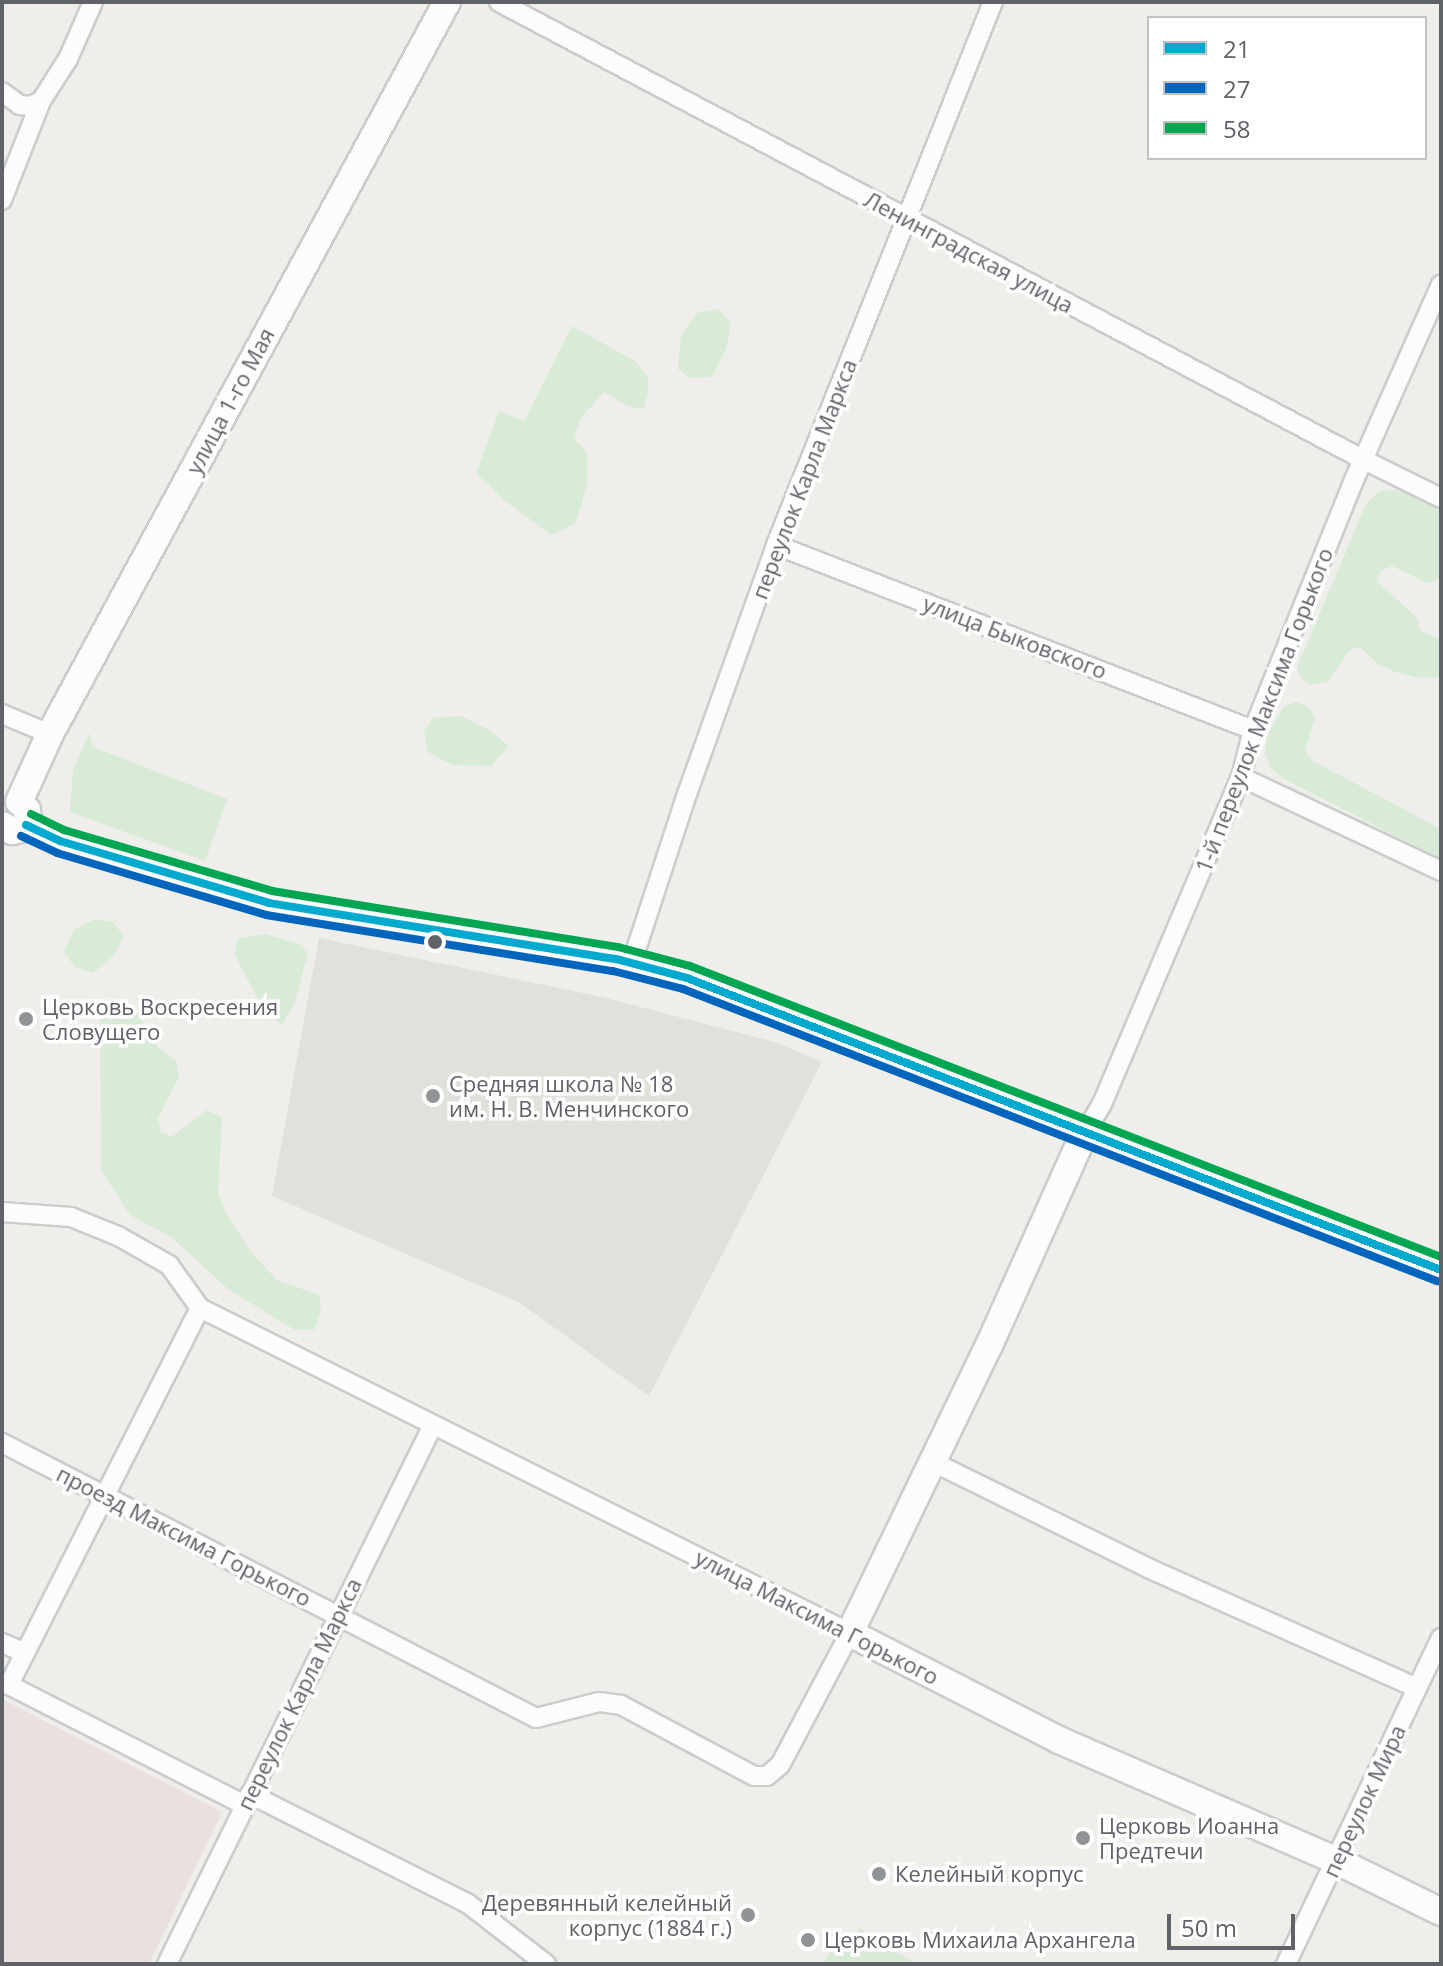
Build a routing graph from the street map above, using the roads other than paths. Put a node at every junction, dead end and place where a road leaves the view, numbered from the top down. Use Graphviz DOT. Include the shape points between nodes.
graph roads {
  1 [pos="93,2"];
  2 [pos="447,2"];
  3 [pos="499,2"];
  4 [pos="993,2"];
  5 [pos="2,92"];
  6 [pos="41,101"];
  7 [pos="2,200"];
  8 [pos="906,219"];
  9 [pos="1441,285"];
  10 [pos="1362,459"];
  11 [pos="1441,498"];
  12 [pos="776,545"];
  13 [pos="2,714"];
  14 [pos="1253,730"];
  15 [pos="50,734"];
  16 [pos="1241,777"];
  17 [pos="12,815"];
  18 [pos="1441,871"];
  19 [pos="632,962"];
  20 [pos="1084,1134"];
  21 [pos="2,1212"];
  22 [pos="1441,1270"];
  23 [pos="200,1308"];
  24 [pos="433,1425"];
  25 [pos="2,1443"];
  26 [pos="933,1462"];
  27 [pos="104,1495"];
  28 [pos="338,1616"];
  29 [pos="850,1633"];
  30 [pos="1441,1638"];
  31 [pos="2,1643"];
  32 [pos="25,1653"];
  33 [pos="1417,1688"];
  34 [pos="248,1800"];
  35 [pos="1337,1861"];
  36 [pos="1441,1912"];
  37 [pos="167,1964"];
  38 [pos="546,1964"];
  39 [pos="1286,1964"];
  1 -- 6 [label="street" via="68,59"];
  2 -- 15 [label="street, улица 1-го Мая"];
  3 -- 8 [label="street, Ленинградская улица"];
  4 -- 8 [label="street, переулок Карла Маркса"];
  5 -- 6 [label="street" via="20,105"];
  6 -- 7 [label="street"];
  8 -- 10 [label="street, Ленинградская улица"];
  8 -- 12 [label="street, переулок Карла Маркса"];
  9 -- 10 [label="street, 1-й переулок Максима Горького"];
  10 -- 11 [label="street, Ленинградская улица"];
  10 -- 14 [label="street, 1-й переулок Максима Горького"];
  12 -- 14 [label="street, улица Быковского"];
  12 -- 19 [label="street, переулок Карла Маркса"];
  13 -- 15 [label="street"];
  14 -- 16 [label="street, 1-й переулок Максима Горького"];
  15 -- 17 [label="street, улица 1-го Мая"];
  16 -- 18 [label="street"];
  16 -- 20 [label="street, 1-й переулок Максима Горького" via="1102,1104"];
  17 -- 19 [label="street" via="60,841 269,903"];
  19 -- 20 [label="street" via="706,984"];
  20 -- 22 [label="street"];
  20 -- 26 [label="street"];
  21 -- 23 [label="street" via="71,1217 118,1236 169,1265"];
  23 -- 24 [label="street, улица Максима Горького"];
  23 -- 27 [label="street"];
  24 -- 28 [label="street, переулок Карла Маркса"];
  24 -- 29 [label="street, улица Максима Горького"];
  25 -- 27 [label="street, проезд Максима Горького"];
  26 -- 29 [label="street"];
  26 -- 33 [label="street" via="1150,1569"];
  27 -- 28 [label="street, проезд Максима Горького"];
  27 -- 32 [label="street"];
  28 -- 29 [label="street, проезд Максима Горького" via="536,1718 599,1702 621,1705 754,1776 767,1776 780,1765"];
  28 -- 34 [label="street, переулок Карла Маркса"];
  29 -- 35 [label="street, улица Максима Горького" via="1059,1740"];
  30 -- 33 [label="street, переулок Мира"];
  31 -- 32 [label="street"];
  32 -- 34 [label="street" via="9,1685"];
  33 -- 35 [label="street, переулок Мира"];
  34 -- 37 [label="street, переулок Карла Маркса"];
  34 -- 38 [label="street" via="467,1903"];
  35 -- 36 [label="street, улица Максима Горького"];
  35 -- 39 [label="street, переулок Мира"];
}
